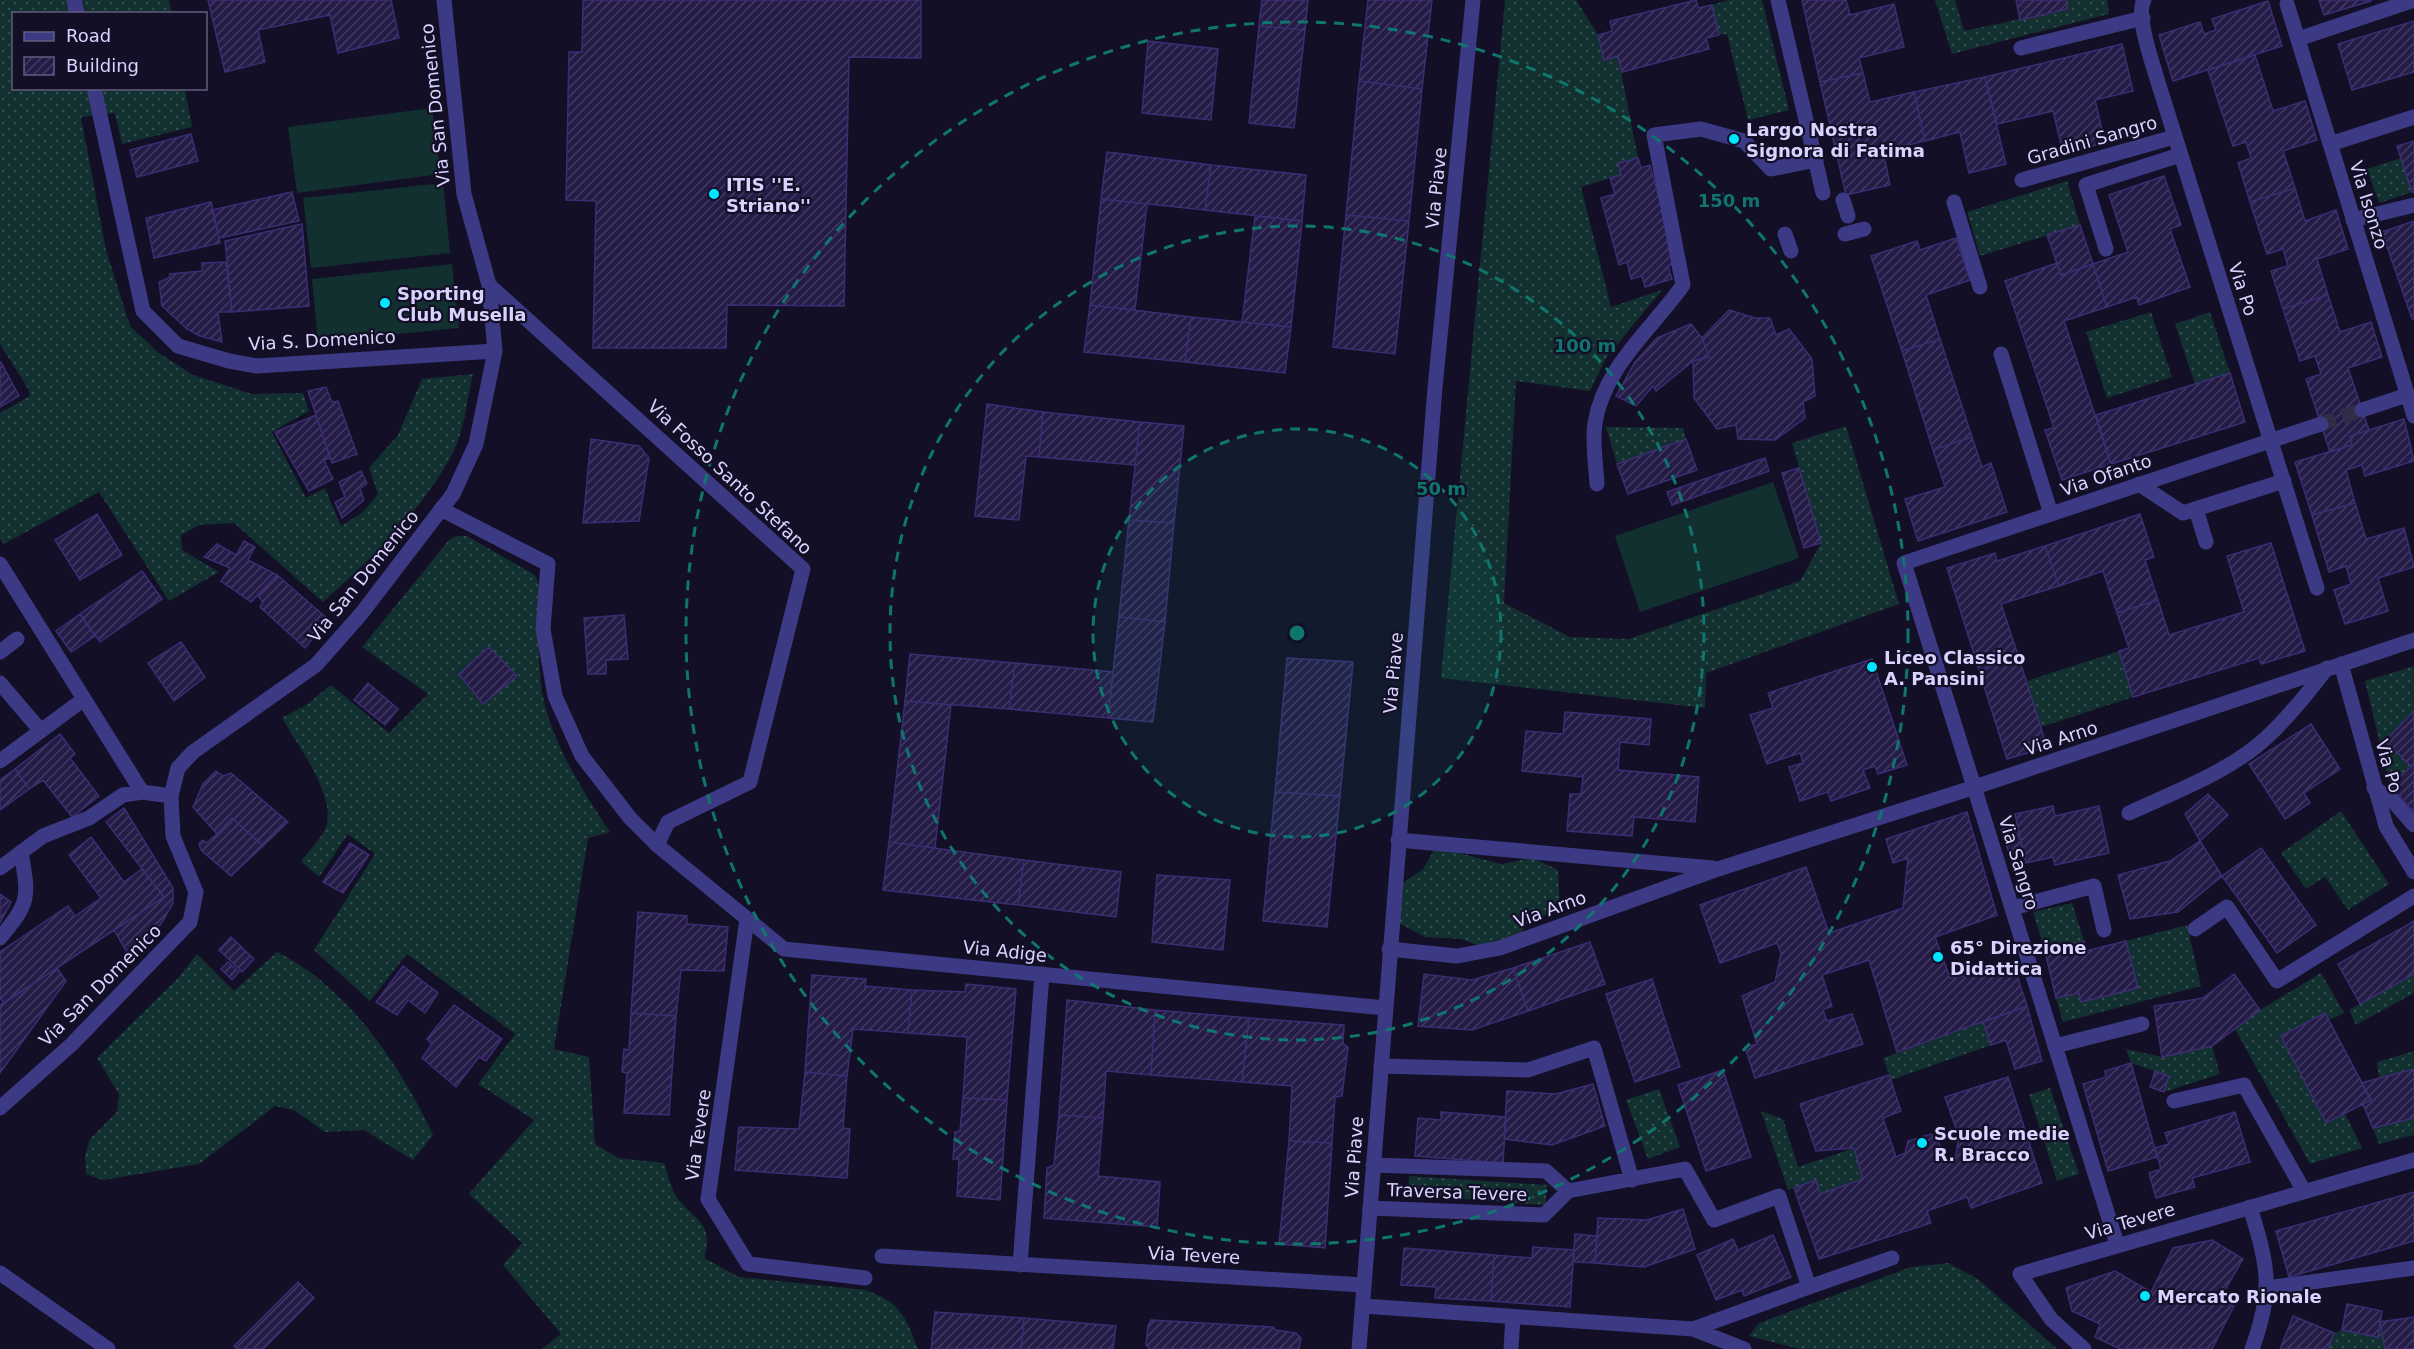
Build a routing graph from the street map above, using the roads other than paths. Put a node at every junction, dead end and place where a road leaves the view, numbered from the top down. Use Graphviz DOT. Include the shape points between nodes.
graph roads {
  1 [pos="444,0"];
  2 [pos="1473,0"];
  3 [pos="1778,0"];
  4 [pos="2144,0"];
  5 [pos="2414,0"];
  6 [pos="2287,4"];
  7 [pos="2143,18"];
  8 [pos="2298,39"];
  9 [pos="2021,48"];
  10 [pos="94,90"];
  11 [pos="2414,117"];
  12 [pos="2174,137"];
  13 [pos="2330,144"];
  14 [pos="2180,155"];
  15 [pos="1816,160"];
  16 [pos="2022,180"];
  17 [pos="1823,193"];
  18 [pos="1843,200"];
  19 [pos="1954,202"];
  20 [pos="2414,204"];
  21 [pos="1848,216"];
  22 [pos="2353,220"];
  23 [pos="1785,234"];
  24 [pos="2106,249"];
  25 [pos="1791,251"];
  26 [pos="489,285"];
  27 [pos="1980,286"];
  28 [pos="495,351"];
  29 [pos="2001,354"];
  30 [pos="2407,395"];
  31 [pos="2362,410"];
  32 [pos="2414,415"];
  33 [pos="2321,423"];
  34 [pos="2271,440"];
  35 [pos="2284,481"];
  36 [pos="1597,483"];
  37 [pos="2139,484"];
  38 [pos="441,509"];
  39 [pos="2196,509"];
  40 [pos="2051,514"];
  41 [pos="2206,542"];
  42 [pos="1904,563"];
  43 [pos="0,564"];
  44 [pos="2317,588"];
  45 [pos="17,639"];
  46 [pos="2414,640"];
  47 [pos="0,652"];
  48 [pos="2334,666"];
  49 [pos="0,683"];
  50 [pos="84,699"];
  51 [pos="41,731"];
  52 [pos="0,761"];
  53 [pos="1975,787"];
  54 [pos="2374,788"];
  55 [pos="142,792"];
  56 [pos="171,796"];
  57 [pos="2129,813"];
  58 [pos="2414,825"];
  59 [pos="1398,840"];
  60 [pos="657,845"];
  61 [pos="21,852"];
  62 [pos="0,868"];
  63 [pos="1719,869"];
  64 [pos="2414,872"];
  65 [pos="2414,896"];
  66 [pos="2013,908"];
  67 [pos="747,919"];
  68 [pos="2195,929"];
  69 [pos="2104,930"];
  70 [pos="0,938"];
  71 [pos="1389,949"];
  72 [pos="1042,974"];
  73 [pos="1385,1008"];
  74 [pos="2142,1024"];
  75 [pos="2055,1046"];
  76 [pos="1381,1066"];
  77 [pos="2174,1101"];
  78 [pos="0,1108"];
  79 [pos="2414,1160"];
  80 [pos="1373,1165"];
  81 [pos="1632,1180"];
  82 [pos="1568,1191"];
  83 [pos="2304,1191"];
  84 [pos="2250,1207"];
  85 [pos="1370,1208"];
  86 [pos="2117,1244"];
  87 [pos="882,1256"];
  88 [pos="1892,1258"];
  89 [pos="1020,1264"];
  90 [pos="2414,1268"];
  91 [pos="0,1273"];
  92 [pos="865,1278"];
  93 [pos="1364,1285"];
  94 [pos="1809,1287"];
  95 [pos="2267,1288"];
  96 [pos="1363,1306"];
  97 [pos="1513,1317"];
  98 [pos="1693,1329"];
  99 [pos="108,1349"];
  100 [pos="1359,1349"];
  101 [pos="1511,1349"];
  102 [pos="1744,1349"];
  103 [pos="2084,1349"];
  104 [pos="2252,1349"];
  1 -- 26 [label="street, Via San Domenico" via="464,194"];
  2 -- 59 [label="street, Via Piave"];
  3 -- 15 [label="street"];
  4 -- 7 [label="street, Via Po"];
  5 -- 8 [label="street"];
  6 -- 8 [label="street, Via Isonzo"];
  7 -- 9 [label="street"];
  7 -- 12 [label="street, Via Po"];
  8 -- 13 [label="street, Via Isonzo"];
  10 -- 28 [label="street, Via S. Domenico" via="143,311 178,346 257,366"];
  11 -- 13 [label="street"];
  12 -- 14 [label="street, Via Po"];
  12 -- 16 [label="street, Gradini Sangro"];
  13 -- 22 [label="street, Via Isonzo"];
  14 -- 24 [label="street" via="2086,185"];
  14 -- 34 [label="street, Via Po"];
  15 -- 17 [label="street"];
  15 -- 36 [label="street" via="1771,169 1744,141 1701,129 1654,135 1683,285 1665,311 1632,344 1607,387 1595,424"];
  18 -- 21 [label="street"];
  19 -- 27 [label="street"];
  20 -- 22 [label="street"];
  22 -- 30 [label="street, Via Isonzo"];
  23 -- 25 [label="street"];
  26 -- 28 [label="street, Via San Domenico"];
  26 -- 60 [label="street, Via Fosso Santo Stefano" via="803,568 750,782 668,822"];
  28 -- 38 [label="street, Via San Domenico" via="476,444 453,494"];
  29 -- 40 [label="street"];
  30 -- 31 [label="street"];
  30 -- 32 [label="street, Via Isonzo"];
  33 -- 34 [label="street, Via Ofanto"];
  34 -- 35 [label="street, Via Po"];
  34 -- 37 [label="street, Via Ofanto"];
  35 -- 39 [label="street"];
  35 -- 44 [label="street, Via Po"];
  37 -- 39 [label="street" via="2183,513"];
  37 -- 40 [label="street, Via Ofanto"];
  38 -- 56 [label="street, Via San Domenico" via="361,614 316,665 193,752 178,768"];
  38 -- 60 [label="street, Via Adige" via="548,564 543,629 555,696 582,756 630,818"];
  39 -- 41 [label="street"];
  40 -- 42 [label="street, Via Ofanto"];
  42 -- 53 [label="street, Via Sangro"];
  43 -- 50 [label="street"];
  45 -- 47 [label="street"];
  46 -- 48 [label="street, Via Arno"];
  48 -- 53 [label="street, Via Arno"];
  48 -- 54 [label="street, Via Po"];
  48 -- 57 [label="street" via="2265,739 2205,778"];
  49 -- 51 [label="street"];
  50 -- 51 [label="street"];
  50 -- 55 [label="street"];
  51 -- 52 [label="street"];
  53 -- 63 [label="street, Via Arno"];
  53 -- 66 [label="street, Via Sangro"];
  54 -- 58 [label="street" via="2393,801"];
  54 -- 64 [label="street, Via Po" via="2386,826"];
  55 -- 56 [label="street"];
  55 -- 61 [label="street" via="123,795 80,823 43,836"];
  56 -- 78 [label="street, Via San Domenico" via="173,836 196,892 190,922 72,1044"];
  59 -- 63 [label="street, Via Arno"];
  59 -- 71 [label="street, Via Piave"];
  60 -- 67 [label="street, Via Adige"];
  61 -- 62 [label="street"];
  61 -- 70 [label="street" via="25,904"];
  63 -- 71 [label="street, Via Arno" via="1500,948 1456,956"];
  65 -- 68 [label="street" via="2277,981 2228,907"];
  66 -- 69 [label="street" via="2094,886"];
  66 -- 75 [label="street, Via Sangro"];
  67 -- 72 [label="street, Via Adige" via="784,949"];
  67 -- 92 [label="street, Via Tevere" via="708,1199 748,1264"];
  71 -- 73 [label="street, Via Piave"];
  72 -- 73 [label="street, Via Adige"];
  72 -- 89 [label="street"];
  73 -- 76 [label="street, Via Piave"];
  74 -- 75 [label="street"];
  75 -- 86 [label="street, Via Sangro"];
  76 -- 80 [label="street, Via Piave"];
  76 -- 81 [label="street" via="1528,1070 1594,1048"];
  77 -- 83 [label="street" via="2244,1085"];
  79 -- 83 [label="street, Via Tevere"];
  80 -- 82 [label="street, Traversa Tevere" via="1546,1171"];
  80 -- 85 [label="street, Via Piave"];
  81 -- 82 [label="street"];
  81 -- 94 [label="street" via="1685,1169 1714,1220 1779,1196"];
  82 -- 85 [label="street, Traversa Tevere" via="1544,1215"];
  83 -- 84 [label="street, Via Tevere"];
  84 -- 86 [label="street, Via Tevere"];
  84 -- 95 [label="street" via="2265,1255"];
  85 -- 93 [label="street, Via Piave"];
  86 -- 103 [label="street, Via Tevere" via="2020,1274 2051,1319"];
  87 -- 89 [label="street, Via Tevere"];
  88 -- 94 [label="street"];
  89 -- 93 [label="street, Via Tevere"];
  90 -- 95 [label="street"];
  91 -- 99 [label="street"];
  93 -- 96 [label="street, Via Piave"];
  94 -- 98 [label="street"];
  95 -- 104 [label="street"];
  96 -- 97 [label="street"];
  96 -- 100 [label="street, Via Piave"];
  97 -- 98 [label="street"];
  97 -- 101 [label="street"];
  98 -- 102 [label="street"];
}
